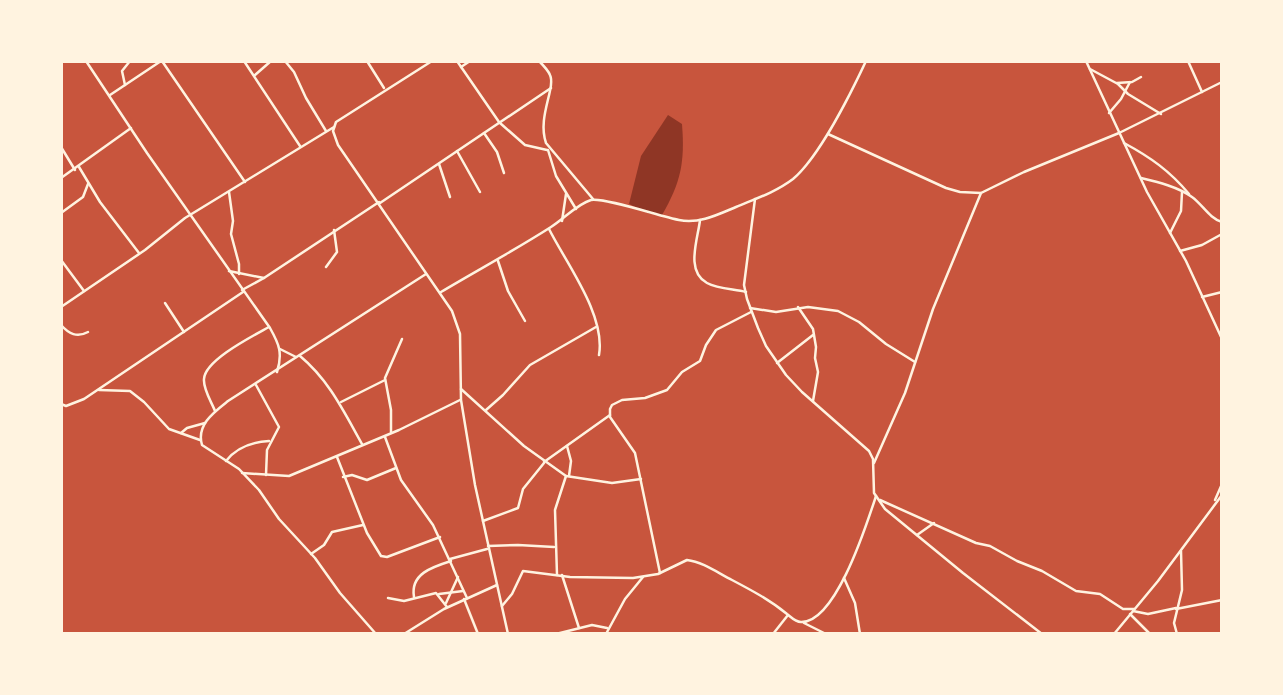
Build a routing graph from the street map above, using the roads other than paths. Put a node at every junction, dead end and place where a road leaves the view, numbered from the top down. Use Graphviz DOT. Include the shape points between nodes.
graph roads {
  1 [pos="86,61"];
  2 [pos="130,61"];
  3 [pos="161,61"];
  4 [pos="244,61"];
  5 [pos="271,61"];
  6 [pos="285,61"];
  7 [pos="368,61"];
  8 [pos="432,61"];
  9 [pos="457,61"];
  10 [pos="470,61"];
  11 [pos="540,61"];
  12 [pos="866,61"];
  13 [pos="1086,61"];
  14 [pos="1188,61"];
  15 [pos="461,67"];
  16 [pos="1088,68"];
  17 [pos="254,76"];
  18 [pos="1141,77"];
  19 [pos="1130,82"];
  20 [pos="1222,82"];
  21 [pos="1117,83"];
  22 [pos="125,85"];
  23 [pos="551,88"];
  24 [pos="384,90"];
  25 [pos="1126,92"];
  26 [pos="1202,92"];
  27 [pos="110,95"];
  28 [pos="1109,113"];
  29 [pos="1161,114"];
  30 [pos="499,122"];
  31 [pos="334,127"];
  32 [pos="131,128"];
  33 [pos="326,131"];
  34 [pos="484,133"];
  35 [pos="1119,133"];
  36 [pos="827,134"];
  37 [pos="1124,143"];
  38 [pos="300,146"];
  39 [pos="61,147"];
  40 [pos="549,150"];
  41 [pos="457,151"];
  42 [pos="438,163"];
  43 [pos="77,168"];
  44 [pos="504,173"];
  45 [pos="61,178"];
  46 [pos="1140,178"];
  47 [pos="245,182"];
  48 [pos="88,184"];
  49 [pos="480,191"];
  50 [pos="229,192"];
  51 [pos="1182,192"];
  52 [pos="981,193"];
  53 [pos="566,194"];
  54 [pos="450,197"];
  55 [pos="1191,197"];
  56 [pos="755,199"];
  57 [pos="594,200"];
  58 [pos="380,202"];
  59 [pos="576,209"];
  60 [pos="61,213"];
  61 [pos="191,215"];
  62 [pos="562,220"];
  63 [pos="700,220"];
  64 [pos="1222,222"];
  65 [pos="549,229"];
  66 [pos="334,230"];
  67 [pos="1170,233"];
  68 [pos="1222,234"];
  69 [pos="1180,251"];
  70 [pos="139,254"];
  71 [pos="61,260"];
  72 [pos="498,260"];
  73 [pos="326,267"];
  74 [pos="229,271"];
  75 [pos="240,274"];
  76 [pos="427,274"];
  77 [pos="264,278"];
  78 [pos="238,285"];
  79 [pos="84,291"];
  80 [pos="242,291"];
  81 [pos="441,292"];
  82 [pos="746,292"];
  83 [pos="1222,292"];
  84 [pos="1202,297"];
  85 [pos="165,303"];
  86 [pos="61,307"];
  87 [pos="798,307"];
  88 [pos="750,310"];
  89 [pos="525,321"];
  90 [pos="61,325"];
  91 [pos="269,327"];
  92 [pos="596,327"];
  93 [pos="88,332"];
  94 [pos="185,332"];
  95 [pos="813,335"];
  96 [pos="402,339"];
  97 [pos="1222,339"];
  98 [pos="280,349"];
  99 [pos="599,355"];
  100 [pos="299,357"];
  101 [pos="915,362"];
  102 [pos="777,363"];
  103 [pos="277,372"];
  104 [pos="385,380"];
  105 [pos="256,385"];
  106 [pos="461,389"];
  107 [pos="99,390"];
  108 [pos="461,400"];
  109 [pos="813,401"];
  110 [pos="340,403"];
  111 [pos="61,404"];
  112 [pos="486,410"];
  113 [pos="215,412"];
  114 [pos="610,415"];
  115 [pos="205,423"];
  116 [pos="181,433"];
  117 [pos="391,433"];
  118 [pos="385,436"];
  119 [pos="200,440"];
  120 [pos="271,440"];
  121 [pos="567,445"];
  122 [pos="363,446"];
  123 [pos="337,457"];
  124 [pos="226,461"];
  125 [pos="545,462"];
  126 [pos="872,465"];
  127 [pos="396,468"];
  128 [pos="242,473"];
  129 [pos="266,475"];
  130 [pos="567,476"];
  131 [pos="343,477"];
  132 [pos="641,479"];
  133 [pos="1222,484"];
  134 [pos="1222,495"];
  135 [pos="877,498"];
  136 [pos="1215,503"];
  137 [pos="483,521"];
  138 [pos="935,523"];
  139 [pos="364,525"];
  140 [pos="917,535"];
  141 [pos="440,537"];
  142 [pos="488,547"];
  143 [pos="555,548"];
  144 [pos="1181,549"];
  145 [pos="311,554"];
  146 [pos="450,560"];
  147 [pos="660,573"];
  148 [pos="560,575"];
  149 [pos="643,577"];
  150 [pos="458,578"];
  151 [pos="844,578"];
  152 [pos="498,585"];
  153 [pos="463,591"];
  154 [pos="452,592"];
  155 [pos="439,594"];
  156 [pos="388,597"];
  157 [pos="414,597"];
  158 [pos="466,599"];
  159 [pos="1222,600"];
  160 [pos="447,606"];
  161 [pos="502,607"];
  162 [pos="1176,609"];
  163 [pos="1132,612"];
  164 [pos="788,615"];
  165 [pos="802,622"];
  166 [pos="579,628"];
  167 [pos="607,628"];
  168 [pos="572,632"];
  169 [pos="376,634"];
  170 [pos="404,634"];
  171 [pos="478,634"];
  172 [pos="508,634"];
  173 [pos="556,634"];
  174 [pos="606,634"];
  175 [pos="773,634"];
  176 [pos="826,634"];
  177 [pos="860,634"];
  178 [pos="1042,634"];
  179 [pos="1114,634"];
  180 [pos="1150,634"];
  181 [pos="1177,634"];
  1 -- 27 [label="street"];
  2 -- 22 [label="street" via="122,71"];
  3 -- 22 [label="street"];
  3 -- 47 [label="street"];
  4 -- 17 [label="street"];
  5 -- 17 [label="street"];
  6 -- 33 [label="street"];
  7 -- 24 [label="street"];
  8 -- 24 [label="street"];
  9 -- 15 [label="street"];
  10 -- 15 [label="street"];
  11 -- 23 [label="street" via="551,76"];
  12 -- 36 [label="street"];
  13 -- 16 [label="street"];
  14 -- 26 [label="street"];
  15 -- 30 [label="street"];
  16 -- 21 [label="street"];
  16 -- 28 [label="street"];
  17 -- 38 [label="street"];
  18 -- 19 [label="street"];
  19 -- 21 [label="street"];
  19 -- 25 [label="street"];
  20 -- 26 [label="street"];
  21 -- 25 [label="street"];
  22 -- 27 [label="street"];
  23 -- 30 [label="street"];
  23 -- 40 [label="street" via="542,131"];
  24 -- 31 [label="street"];
  25 -- 28 [label="street"];
  25 -- 29 [label="street"];
  26 -- 29 [label="street"];
  27 -- 32 [label="street"];
  28 -- 35 [label="street"];
  29 -- 35 [label="street"];
  30 -- 34 [label="street"];
  30 -- 40 [label="street" via="525,145"];
  31 -- 33 [label="street"];
  31 -- 58 [label="street" via="338,145"];
  32 -- 43 [label="street"];
  32 -- 61 [label="street"];
  33 -- 38 [label="street"];
  34 -- 41 [label="street"];
  34 -- 44 [label="street"];
  35 -- 37 [label="street"];
  35 -- 52 [label="street"];
  36 -- 52 [label="street" via="946,188"];
  36 -- 56 [label="street" via="794,178"];
  37 -- 46 [label="street"];
  37 -- 55 [label="street" via="1158,162"];
  38 -- 47 [label="street"];
  39 -- 43 [label="street"];
  40 -- 53 [label="street"];
  40 -- 57 [label="street"];
  41 -- 42 [label="street"];
  41 -- 49 [label="street"];
  42 -- 54 [label="street"];
  42 -- 58 [label="street"];
  43 -- 45 [label="street"];
  43 -- 48 [label="street"];
  46 -- 51 [label="street"];
  46 -- 67 [label="street"];
  47 -- 50 [label="street"];
  48 -- 60 [label="street" via="83,197"];
  48 -- 70 [label="street"];
  50 -- 61 [label="street"];
  50 -- 75 [label="street" via="231,234"];
  51 -- 55 [label="street"];
  51 -- 67 [label="street" via="1181,211"];
  52 -- 101 [label="street"];
  53 -- 59 [label="street"];
  53 -- 62 [label="street"];
  55 -- 64 [label="street"];
  56 -- 63 [label="street"];
  56 -- 82 [label="street"];
  57 -- 59 [label="street"];
  57 -- 63 [label="street" via="681,220"];
  58 -- 66 [label="street"];
  58 -- 76 [label="street"];
  59 -- 62 [label="street"];
  61 -- 70 [label="street"];
  61 -- 74 [label="street"];
  62 -- 65 [label="street"];
  63 -- 82 [label="street" via="694,260 700,278 714,286"];
  65 -- 72 [label="street"];
  65 -- 92 [label="street" via="590,305"];
  66 -- 73 [label="street" via="337,252"];
  66 -- 77 [label="street"];
  67 -- 69 [label="street"];
  68 -- 69 [label="street"];
  69 -- 84 [label="street"];
  70 -- 79 [label="street"];
  71 -- 79 [label="street"];
  72 -- 81 [label="street"];
  72 -- 89 [label="street"];
  74 -- 75 [label="street"];
  74 -- 78 [label="street"];
  75 -- 77 [label="street"];
  75 -- 78 [label="street"];
  76 -- 81 [label="street"];
  76 -- 100 [label="street"];
  77 -- 80 [label="street"];
  78 -- 80 [label="street"];
  79 -- 86 [label="street"];
  80 -- 91 [label="street"];
  80 -- 94 [label="street"];
  81 -- 106 [label="street" via="460,334"];
  82 -- 88 [label="street"];
  83 -- 84 [label="street"];
  84 -- 97 [label="street"];
  85 -- 94 [label="street"];
  87 -- 88 [label="street" via="776,312"];
  87 -- 95 [label="street"];
  87 -- 101 [label="street" via="848,315"];
  88 -- 102 [label="street"];
  88 -- 114 [label="street" via="716,330 700,361 677,376 667,390 622,400 612,405"];
  90 -- 93 [label="street" via="73,335"];
  91 -- 98 [label="street"];
  91 -- 113 [label="street" via="206,370 204,386"];
  92 -- 99 [label="street"];
  92 -- 112 [label="street" via="530,365"];
  94 -- 107 [label="street"];
  95 -- 102 [label="street"];
  95 -- 109 [label="street" via="818,372"];
  96 -- 104 [label="street"];
  98 -- 100 [label="street"];
  98 -- 103 [label="street"];
  100 -- 103 [label="street"];
  100 -- 110 [label="street" via="318,372"];
  101 -- 126 [label="street"];
  102 -- 109 [label="street"];
  103 -- 105 [label="street"];
  104 -- 110 [label="street"];
  104 -- 117 [label="street"];
  105 -- 113 [label="street"];
  105 -- 120 [label="street" via="279,427"];
  106 -- 108 [label="street"];
  106 -- 112 [label="street"];
  107 -- 111 [label="street" via="66,406"];
  107 -- 116 [label="street" via="130,391 169,429"];
  108 -- 117 [label="street"];
  108 -- 137 [label="street"];
  109 -- 126 [label="street" via="869,450"];
  110 -- 122 [label="street"];
  112 -- 125 [label="street"];
  113 -- 115 [label="street"];
  114 -- 121 [label="street"];
  114 -- 132 [label="street" via="635,453"];
  115 -- 116 [label="street"];
  115 -- 119 [label="street"];
  116 -- 119 [label="street"];
  117 -- 118 [label="street"];
  118 -- 122 [label="street"];
  118 -- 127 [label="street"];
  119 -- 124 [label="street"];
  120 -- 124 [label="street" via="241,448"];
  120 -- 129 [label="street"];
  121 -- 125 [label="street"];
  121 -- 130 [label="street" via="571,461"];
  122 -- 123 [label="street"];
  123 -- 129 [label="street" via="289,476"];
  123 -- 131 [label="street"];
  124 -- 128 [label="street"];
  125 -- 130 [label="street"];
  125 -- 137 [label="street" via="524,486 518,508"];
  126 -- 135 [label="street"];
  127 -- 131 [label="street" via="367,480"];
  127 -- 141 [label="street"];
  128 -- 129 [label="street"];
  128 -- 145 [label="street"];
  130 -- 132 [label="street" via="612,483"];
  130 -- 143 [label="street" via="555,510"];
  131 -- 139 [label="street"];
  132 -- 147 [label="street"];
  133 -- 136 [label="street"];
  134 -- 136 [label="street"];
  135 -- 138 [label="street"];
  135 -- 140 [label="street"];
  135 -- 151 [label="street"];
  136 -- 144 [label="street"];
  137 -- 142 [label="street"];
  138 -- 140 [label="street"];
  138 -- 163 [label="street" via="1042,570 1076,591 1100,594"];
  139 -- 141 [label="street" via="384,557"];
  139 -- 145 [label="street" via="332,532"];
  140 -- 178 [label="street"];
  141 -- 146 [label="street"];
  142 -- 143 [label="street"];
  142 -- 146 [label="street"];
  142 -- 152 [label="street"];
  143 -- 148 [label="street"];
  144 -- 162 [label="street" via="1182,590"];
  144 -- 163 [label="street"];
  145 -- 169 [label="street"];
  146 -- 150 [label="street"];
  146 -- 157 [label="street" via="418,578"];
  147 -- 149 [label="street"];
  147 -- 164 [label="street" via="692,560"];
  148 -- 149 [label="street"];
  148 -- 161 [label="street" via="523,571"];
  148 -- 166 [label="street"];
  149 -- 167 [label="street"];
  150 -- 153 [label="street"];
  150 -- 154 [label="street"];
  151 -- 165 [label="street" via="831,602"];
  151 -- 177 [label="street" via="855,603"];
  152 -- 158 [label="street"];
  152 -- 161 [label="street"];
  153 -- 154 [label="street"];
  153 -- 158 [label="street"];
  154 -- 155 [label="street"];
  154 -- 160 [label="street"];
  155 -- 157 [label="street"];
  155 -- 160 [label="street"];
  156 -- 157 [label="street" via="404,601"];
  158 -- 160 [label="street"];
  158 -- 171 [label="street"];
  159 -- 162 [label="street"];
  160 -- 170 [label="street"];
  161 -- 172 [label="street"];
  162 -- 163 [label="street"];
  162 -- 181 [label="street"];
  163 -- 179 [label="street"];
  163 -- 180 [label="street"];
  164 -- 165 [label="street"];
  164 -- 175 [label="street"];
  165 -- 176 [label="street"];
  166 -- 167 [label="street"];
  166 -- 168 [label="street"];
  167 -- 174 [label="street"];
  168 -- 173 [label="street"];
}
